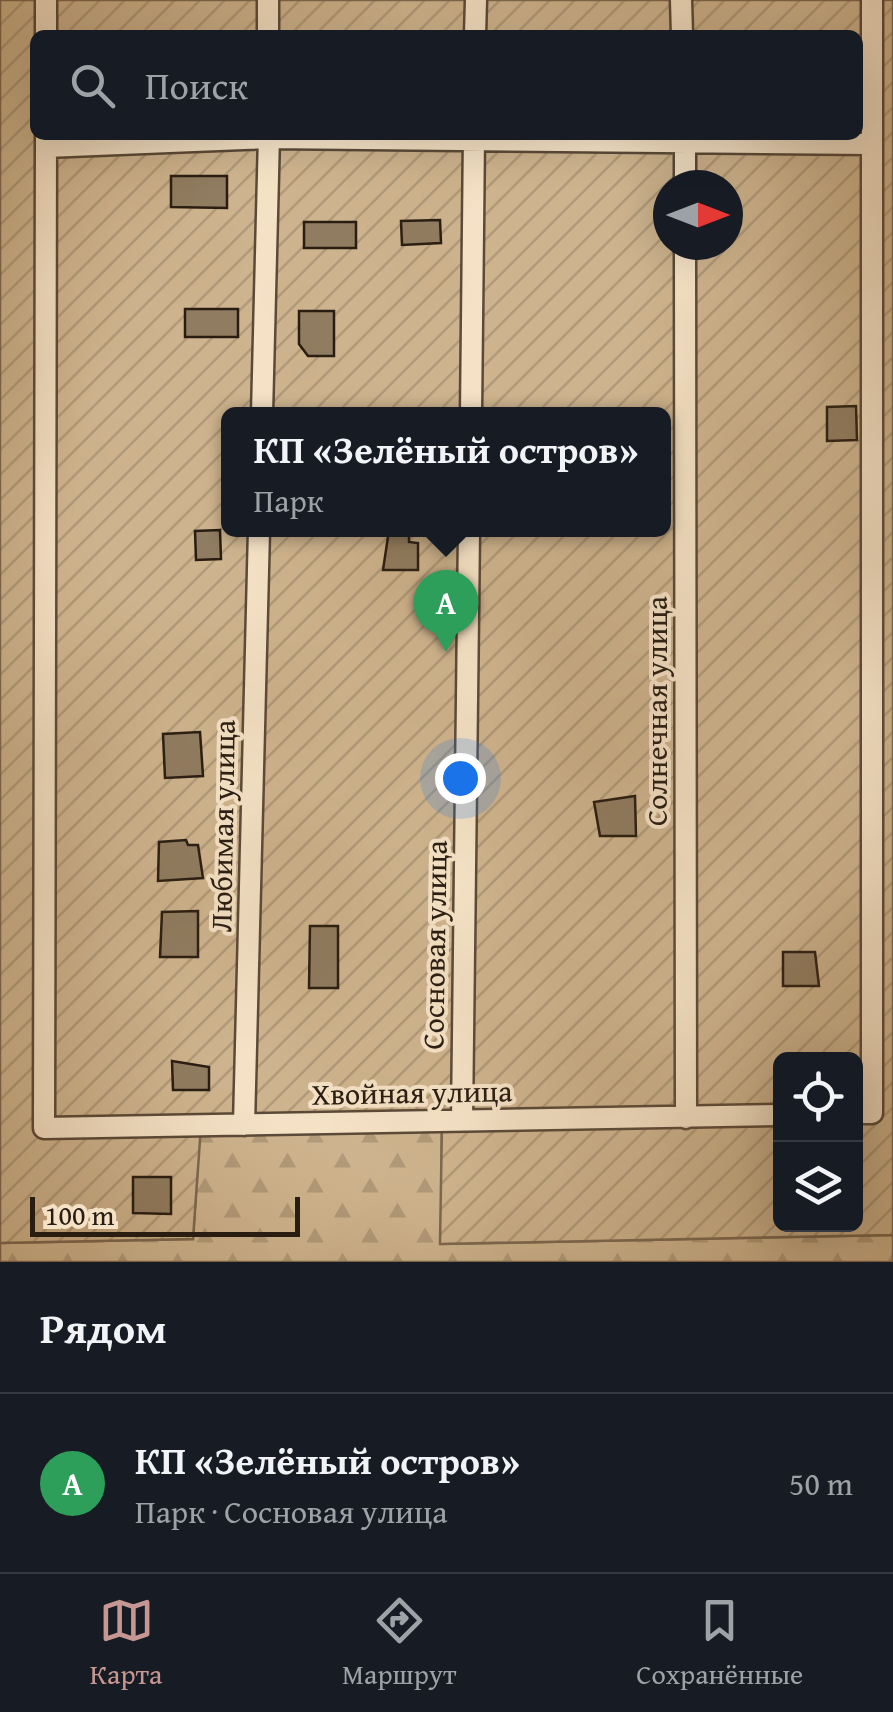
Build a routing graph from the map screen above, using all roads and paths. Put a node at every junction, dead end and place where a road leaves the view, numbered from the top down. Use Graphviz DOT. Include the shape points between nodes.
graph roads {
  1 [pos="46,0"];
  2 [pos="268,0"];
  3 [pos="476,0"];
  4 [pos="682,0"];
  5 [pos="872,0"];
  6 [pos="46,30"];
  7 [pos="268,30"];
  8 [pos="475,30"];
  9 [pos="682,30"];
  10 [pos="102,140"];
  11 [pos="268,140"];
  12 [pos="474,140"];
  13 [pos="685,140"];
  14 [pos="747,140"];
  15 [pos="46,141"];
  16 [pos="872,144"];
  17 [pos="685,170"];
  18 [pos="685,260"];
  19 [pos="262,407"];
  20 [pos="470,407"];
  21 [pos="259,537"];
  22 [pos="469,537"];
  23 [pos="864,1113"];
  24 [pos="773,1115"];
  25 [pos="686,1118"];
  26 [pos="462,1120"];
  27 [pos="244,1125"];
  1 -- 6 [label="street"];
  2 -- 7 [label="street"];
  3 -- 8 [label="street"];
  4 -- 9 [label="street"];
  5 -- 16 [label="street"];
  10 -- 15 [label="street"];
  11 -- 19 [label="street"];
  12 -- 20 [label="street"];
  13 -- 17 [label="street"];
  14 -- 16 [label="street"];
  15 -- 27 [label="street, Хвойная улица" via="44,1128"];
  16 -- 23 [label="street"];
  18 -- 25 [label="street, Солнечная улица"];
  21 -- 27 [label="street, Любимая улица"];
  22 -- 26 [label="street, Сосновая улица"];
  24 -- 25 [label="street, Хвойная улица"];
  25 -- 26 [label="street, Хвойная улица"];
  26 -- 27 [label="street, Хвойная улица"];
}
